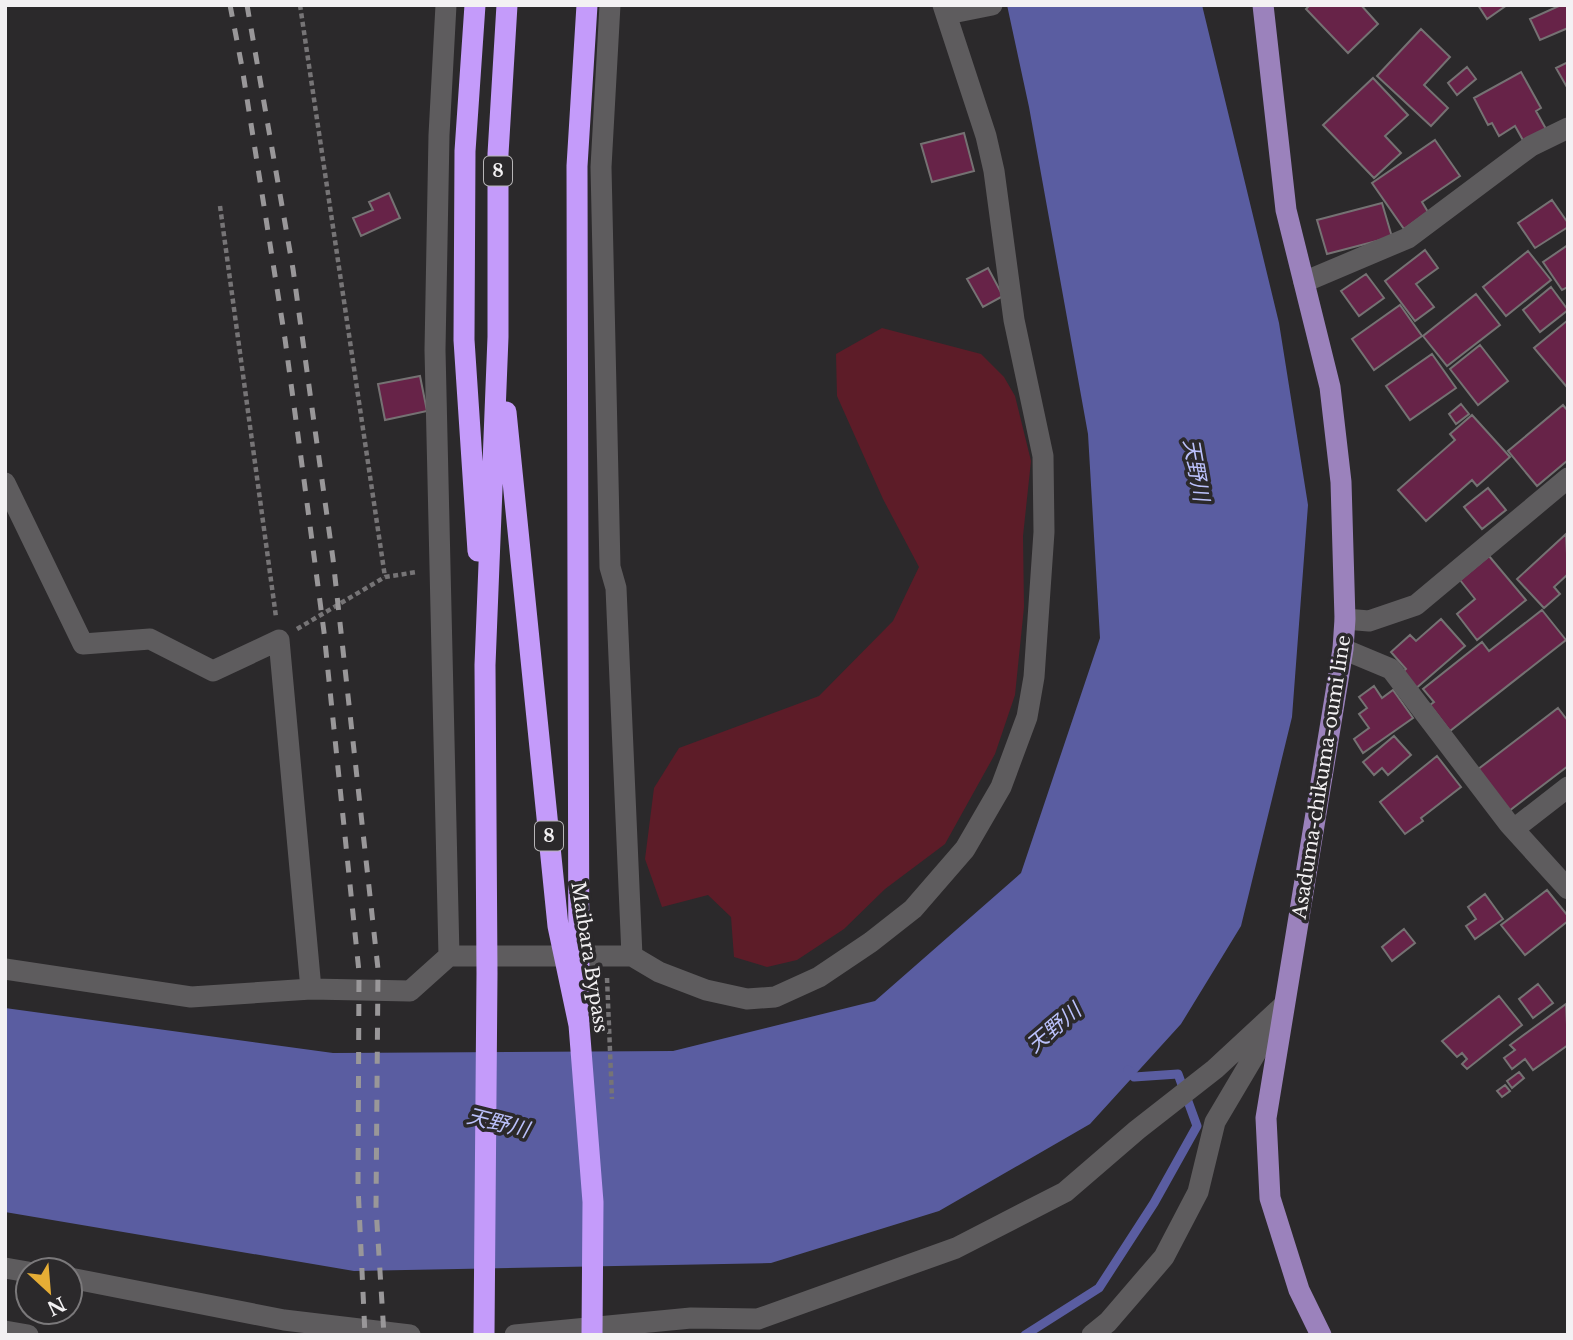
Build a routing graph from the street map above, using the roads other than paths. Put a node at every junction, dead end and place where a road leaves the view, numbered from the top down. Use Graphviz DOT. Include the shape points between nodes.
graph roads {
  1 [pos="446,5"];
  2 [pos="475,5"];
  3 [pos="507,5"];
  4 [pos="587,5"];
  5 [pos="610,5"];
  6 [pos="1263,5"];
  7 [pos="984,7"];
  8 [pos="945,10"];
  9 [pos="1568,128"];
  10 [pos="1304,282"];
  11 [pos="498,337"];
  12 [pos="1568,478"];
  13 [pos="5,484"];
  14 [pos="1345,619"];
  15 [pos="1343,649"];
  16 [pos="485,665"];
  17 [pos="1568,787"];
  18 [pos="1514,829"];
  19 [pos="1568,889"];
  20 [pos="449,956"];
  21 [pos="632,956"];
  22 [pos="5,969"];
  23 [pos="311,989"];
  24 [pos="1284,1005"];
  25 [pos="579,1025"];
  26 [pos="84,1281"];
  27 [pos="685,1326"];
  28 [pos="5,1331"];
  29 [pos="28,1335"];
  30 [pos="410,1335"];
  31 [pos="484,1335"];
  32 [pos="515,1335"];
  33 [pos="592,1335"];
  34 [pos="1092,1335"];
  35 [pos="1321,1335"];
  1 -- 20 [label="street" via="435,350"];
  2 -- 16 [label="highway" via="465,151 464,340"];
  3 -- 11 [label="highway, Maibara Bypass / 8" via="498,154"];
  4 -- 25 [label="highway" via="578,166"];
  5 -- 21 [label="street" via="601,167 609,553 616,589"];
  6 -- 10 [label="main road, Asaduma-chikuma-oumi line" via="1286,210"];
  7 -- 8 [label="street"];
  8 -- 21 [label="street" via="994,171 1014,320 1043,456 1041,582 1027,717 1000,787 965,849 913,909 819,977 775,997 747,999 706,990"];
  9 -- 10 [label="street" via="1531,146 1408,238"];
  10 -- 14 [label="main road, Asaduma-chikuma-oumi line" via="1330,387 1340,482"];
  11 -- 16 [label="highway, Maibara Bypass / 8"];
  11 -- 25 [label="highway, Maibara Bypass / 8" via="558,926"];
  12 -- 14 [label="street" via="1416,604 1368,621"];
  13 -- 23 [label="street" via="83,644 150,639 213,671 279,640"];
  14 -- 15 [label="main road, Asaduma-chikuma-oumi line"];
  15 -- 18 [label="street" via="1391,669"];
  15 -- 24 [label="main road, Asaduma-chikuma-oumi line"];
  16 -- 31 [label="highway, Maibara Bypass / 8"];
  17 -- 18 [label="street"];
  18 -- 19 [label="street"];
  20 -- 21 [label="street"];
  20 -- 23 [label="street" via="410,991"];
  22 -- 23 [label="street" via="191,997"];
  24 -- 27 [label="street" via="1215,1069 1065,1192 956,1248 758,1319"];
  24 -- 34 [label="street" via="1215,1122 1198,1192 1164,1257"];
  24 -- 35 [label="main road, Asaduma-chikuma-oumi line" via="1266,1118 1270,1198 1299,1290"];
  25 -- 33 [label="highway, Maibara Bypass / 8" via="593,1202"];
  26 -- 30 [label="street" via="284,1320"];
  27 -- 32 [label="street"];
  28 -- 29 [label="street"];
}
